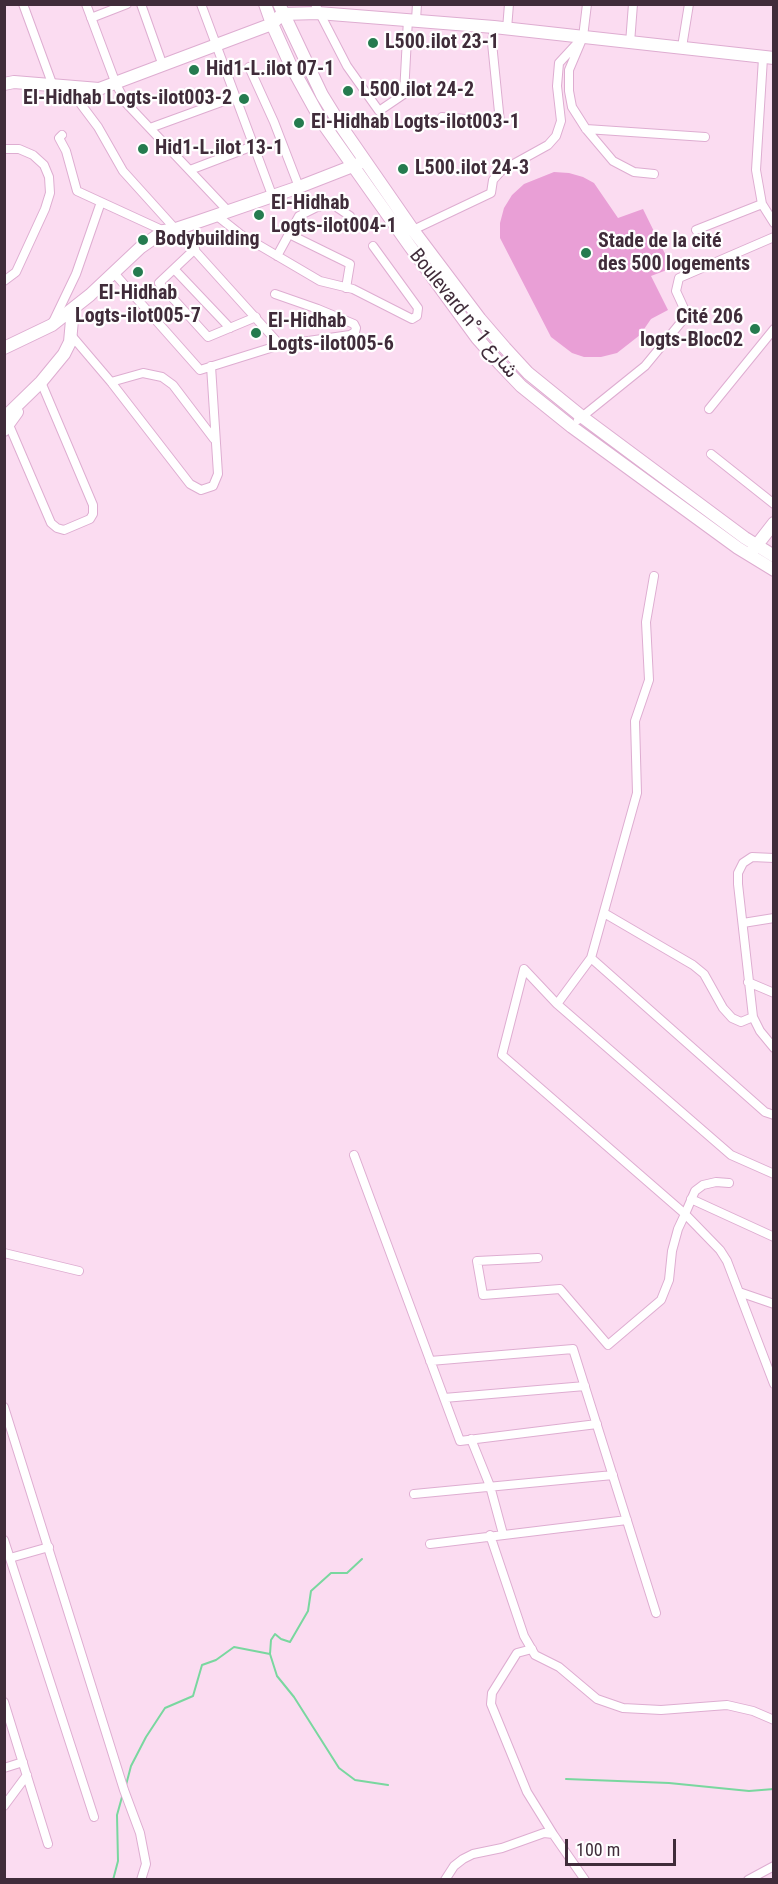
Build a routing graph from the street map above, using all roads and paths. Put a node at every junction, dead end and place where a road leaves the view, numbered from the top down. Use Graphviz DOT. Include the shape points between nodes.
graph roads {
  1 [pos="23,4"];
  2 [pos="86,4"];
  3 [pos="127,4"];
  4 [pos="141,4"];
  5 [pos="201,4"];
  6 [pos="265,4"];
  7 [pos="417,4"];
  8 [pos="509,4"];
  9 [pos="587,4"];
  10 [pos="633,4"];
  11 [pos="689,4"];
  12 [pos="280,9"];
  13 [pos="317,9"];
  14 [pos="91,18"];
  15 [pos="412,20"];
  16 [pos="272,24"];
  17 [pos="494,27"];
  18 [pos="507,28"];
  19 [pos="583,37"];
  20 [pos="630,43"];
  21 [pos="216,46"];
  22 [pos="682,47"];
  23 [pos="768,58"];
  24 [pos="163,66"];
  25 [pos="249,67"];
  26 [pos="4,84"];
  27 [pos="116,84"];
  28 [pos="53,86"];
  29 [pos="76,88"];
  30 [pos="235,97"];
  31 [pos="442,117"];
  32 [pos="150,128"];
  33 [pos="586,129"];
  34 [pos="62,135"];
  35 [pos="705,136"];
  36 [pos="253,146"];
  37 [pos="4,149"];
  38 [pos="365,160"];
  39 [pos="352,167"];
  40 [pos="190,170"];
  41 [pos="654,174"];
  42 [pos="299,187"];
  43 [pos="272,195"];
  44 [pos="101,202"];
  45 [pos="762,204"];
  46 [pos="222,213"];
  47 [pos="350,216"];
  48 [pos="774,223"];
  49 [pos="170,230"];
  50 [pos="413,230"];
  51 [pos="696,230"];
  52 [pos="289,234"];
  53 [pos="774,237"];
  54 [pos="373,246"];
  55 [pos="195,249"];
  56 [pos="277,256"];
  57 [pos="174,269"];
  58 [pos="114,273"];
  59 [pos="4,281"];
  60 [pos="346,288"];
  61 [pos="275,294"];
  62 [pos="73,309"];
  63 [pos="256,317"];
  64 [pos="52,325"];
  65 [pos="230,328"];
  66 [pos="774,328"];
  67 [pos="71,335"];
  68 [pos="280,345"];
  69 [pos="4,348"];
  70 [pos="211,366"];
  71 [pos="41,382"];
  72 [pos="111,382"];
  73 [pos="710,409"];
  74 [pos="581,416"];
  75 [pos="6,424"];
  76 [pos="572,427"];
  77 [pos="214,439"];
  78 [pos="711,454"];
  79 [pos="774,504"];
  80 [pos="774,524"];
  81 [pos="753,550"];
  82 [pos="774,556"];
  83 [pos="774,570"];
  84 [pos="654,576"];
  85 [pos="774,858"];
  86 [pos="604,912"];
  87 [pos="774,918"];
  88 [pos="743,923"];
  89 [pos="591,958"];
  90 [pos="748,982"];
  91 [pos="774,993"];
  92 [pos="556,1004"];
  93 [pos="753,1017"];
  94 [pos="774,1048"];
  95 [pos="774,1115"];
  96 [pos="354,1155"];
  97 [pos="774,1174"];
  98 [pos="729,1183"];
  99 [pos="691,1199"];
  100 [pos="685,1214"];
  101 [pos="774,1237"];
  102 [pos="4,1252"];
  103 [pos="538,1258"];
  104 [pos="79,1271"];
  105 [pos="739,1292"];
  106 [pos="774,1304"];
  107 [pos="430,1360"];
  108 [pos="773,1384"];
  109 [pos="585,1386"];
  110 [pos="444,1398"];
  111 [pos="4,1407"];
  112 [pos="597,1424"];
  113 [pos="471,1439"];
  114 [pos="613,1475"];
  115 [pos="490,1486"];
  116 [pos="414,1494"];
  117 [pos="627,1520"];
  118 [pos="503,1534"];
  119 [pos="490,1535"];
  120 [pos="4,1540"];
  121 [pos="430,1544"];
  122 [pos="49,1547"];
  123 [pos="10,1558"];
  124 [pos="656,1613"];
  125 [pos="532,1649"];
  126 [pos="4,1702"];
  127 [pos="774,1720"];
  128 [pos="7,1722"];
  129 [pos="23,1762"];
  130 [pos="4,1768"];
  131 [pos="27,1775"];
  132 [pos="4,1806"];
  133 [pos="94,1816"];
  134 [pos="553,1834"];
  135 [pos="48,1844"];
  136 [pos="774,1866"];
  137 [pos="141,1880"];
  138 [pos="445,1880"];
  139 [pos="585,1880"];
  140 [pos="748,1880"];
  1 -- 28 [label="street"];
  2 -- 14 [label="street"];
  3 -- 14 [label="street"];
  4 -- 24 [label="street"];
  5 -- 21 [label="street"];
  6 -- 16 [label="main road, Boulevard n° شارع 1"];
  7 -- 15 [label="street"];
  8 -- 18 [label="street"];
  9 -- 19 [label="street"];
  10 -- 20 [label="street"];
  11 -- 22 [label="street"];
  12 -- 13 [label="main road"];
  12 -- 16 [label="main road"];
  12 -- 38 [label="main road, Boulevard n° شارع 1" via="322,95"];
  13 -- 15 [label="main road"];
  13 -- 15 [label="street" via="347,66 379,111 404,94"];
  14 -- 27 [label="street"];
  15 -- 17 [label="main road"];
  16 -- 21 [label="main road"];
  16 -- 39 [label="main road, Boulevard n° شارع 1" via="308,98"];
  17 -- 18 [label="main road"];
  17 -- 31 [label="street" via="492,43 500,122"];
  18 -- 19 [label="main road"];
  19 -- 20 [label="main road"];
  19 -- 33 [label="street" via="569,70 569,91 572,107"];
  19 -- 50 [label="street" via="559,63 561,121 556,136 548,145 501,171 493,180 491,193"];
  20 -- 22 [label="main road"];
  21 -- 24 [label="main road"];
  21 -- 30 [label="street"];
  22 -- 23 [label="main road"];
  23 -- 45 [label="street" via="756,170"];
  24 -- 27 [label="main road"];
  25 -- 42 [label="street"];
  26 -- 28 [label="main road"];
  27 -- 29 [label="main road" via="99,89"];
  27 -- 32 [label="street" via="126,103"];
  28 -- 29 [label="main road"];
  29 -- 49 [label="street" via="76,99 98,127 123,171"];
  30 -- 32 [label="street"];
  30 -- 36 [label="street"];
  32 -- 40 [label="street"];
  33 -- 35 [label="street"];
  33 -- 41 [label="street" via="613,161 634,172"];
  34 -- 44 [label="street" via="59,138 77,191"];
  36 -- 40 [label="street"];
  36 -- 43 [label="street"];
  37 -- 59 [label="street" via="19,149 45,165 50,193 16,272"];
  38 -- 39 [label="main road"];
  38 -- 50 [label="main road, Boulevard n° شارع 1"];
  39 -- 42 [label="main road"];
  39 -- 76 [label="main road, Boulevard n° شارع 1" via="477,338 521,386"];
  40 -- 46 [label="street"];
  42 -- 43 [label="main road"];
  43 -- 46 [label="main road"];
  44 -- 49 [label="street"];
  44 -- 64 [label="street"];
  45 -- 48 [label="street"];
  45 -- 51 [label="street"];
  46 -- 49 [label="main road"];
  46 -- 56 [label="street" via="240,234"];
  47 -- 52 [label="street" via="332,204 317,207 299,216"];
  49 -- 55 [label="street"];
  49 -- 58 [label="main road" via="141,247"];
  50 -- 74 [label="main road, Boulevard n° شارع 1" via="505,348 528,373"];
  52 -- 56 [label="street"];
  52 -- 60 [label="street" via="350,264"];
  53 -- 74 [label="street" via="679,278 675,291 687,315 645,366"];
  54 -- 60 [label="street" via="418,308 417,316 412,319"];
  55 -- 57 [label="street"];
  55 -- 63 [label="street"];
  56 -- 60 [label="street" via="320,281"];
  57 -- 65 [label="street"];
  57 -- 65 [label="street" via="159,283 208,338"];
  58 -- 62 [label="main road"];
  58 -- 70 [label="street" via="200,370"];
  61 -- 68 [label="street" via="356,328 350,334"];
  62 -- 64 [label="main road"];
  62 -- 67 [label="main road"];
  63 -- 65 [label="street"];
  63 -- 68 [label="street"];
  64 -- 69 [label="main road"];
  66 -- 73 [label="street"];
  67 -- 71 [label="main road" via="64,354"];
  67 -- 72 [label="street"];
  68 -- 70 [label="street"];
  70 -- 77 [label="street"];
  71 -- 75 [label="main road"];
  71 -- 75 [label="street" via="93,505 90,519 64,530 51,523"];
  72 -- 77 [label="street" via="143,373 162,377 173,385"];
  72 -- 77 [label="street" via="197,489 209,488 217,478"];
  74 -- 76 [label="street"];
  74 -- 81 [label="main road, Boulevard n° شارع 1"];
  76 -- 81 [label="main road, Boulevard n° شارع 1"];
  78 -- 79 [label="street"];
  80 -- 81 [label="main road"];
  81 -- 82 [label="main road, Boulevard n° شارع 1"];
  81 -- 83 [label="main road, Boulevard n° شارع 1"];
  84 -- 86 [label="street" via="646,622 649,680 634,721 637,793"];
  85 -- 88 [label="street" via="752,857 738,873"];
  86 -- 89 [label="street"];
  86 -- 93 [label="street" via="704,974 732,1018 741,1022"];
  87 -- 88 [label="street"];
  88 -- 90 [label="street"];
  89 -- 92 [label="street"];
  89 -- 95 [label="street" via="765,1112"];
  90 -- 91 [label="street"];
  90 -- 93 [label="street"];
  92 -- 97 [label="street" via="731,1155"];
  92 -- 100 [label="street" via="524,969 502,1055"];
  93 -- 94 [label="street"];
  96 -- 107 [label="street"];
  98 -- 99 [label="street" via="703,1185"];
  99 -- 100 [label="street"];
  99 -- 101 [label="street"];
  100 -- 103 [label="street" via="661,1300 608,1345 560,1288 483,1295 477,1261"];
  100 -- 105 [label="street" via="720,1250"];
  102 -- 104 [label="street"];
  105 -- 106 [label="street"];
  105 -- 108 [label="street"];
  107 -- 109 [label="street" via="573,1348"];
  107 -- 110 [label="street"];
  109 -- 110 [label="street"];
  109 -- 112 [label="street"];
  110 -- 113 [label="street" via="460,1441"];
  111 -- 122 [label="street"];
  112 -- 113 [label="street"];
  112 -- 114 [label="street"];
  113 -- 115 [label="street"];
  114 -- 115 [label="street"];
  114 -- 117 [label="street"];
  115 -- 116 [label="street"];
  115 -- 118 [label="street"];
  117 -- 118 [label="street"];
  117 -- 124 [label="street"];
  118 -- 119 [label="street"];
  119 -- 121 [label="street"];
  119 -- 125 [label="street" via="524,1636"];
  120 -- 123 [label="street"];
  122 -- 123 [label="street"];
  122 -- 137 [label="street" via="144,1845 146,1864"];
  123 -- 133 [label="street"];
  125 -- 127 [label="street" via="597,1699 624,1708 661,1710 727,1705"];
  125 -- 134 [label="street" via="517,1653 492,1693 491,1704 527,1792"];
  126 -- 128 [label="street"];
  128 -- 129 [label="street"];
  129 -- 130 [label="street"];
  129 -- 131 [label="street"];
  131 -- 132 [label="street"];
  131 -- 135 [label="street"];
  134 -- 138 [label="street" via="544,1833 473,1854 454,1866"];
  134 -- 139 [label="street"];
  136 -- 140 [label="street"];
}
